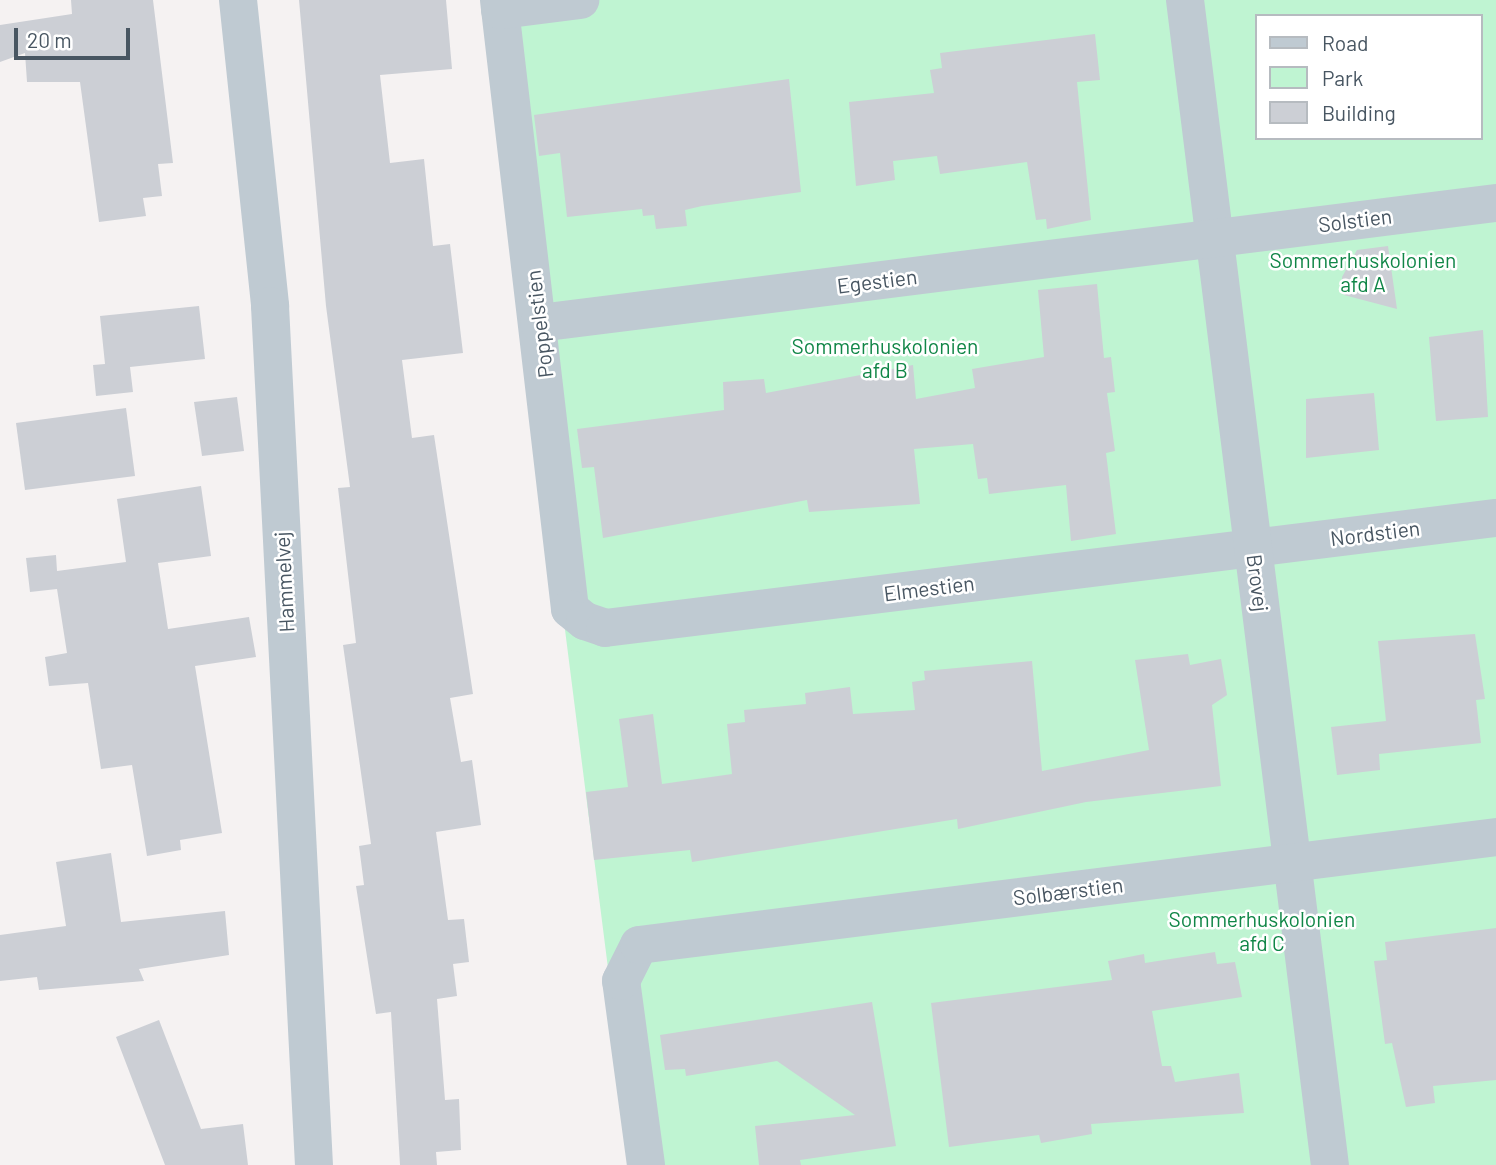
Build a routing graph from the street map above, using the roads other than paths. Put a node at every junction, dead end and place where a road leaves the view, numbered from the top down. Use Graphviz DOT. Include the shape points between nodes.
graph roads {
  1 [pos="239,0"];
  2 [pos="580,0"];
  3 [pos="1185,0"];
  4 [pos="500,5"];
  5 [pos="1496,202"];
  6 [pos="1215,238"];
  7 [pos="539,323"];
  8 [pos="1496,518"];
  9 [pos="1253,548"];
  10 [pos="605,628"];
  11 [pos="1496,837"];
  12 [pos="1293,863"];
  13 [pos="314,1165"];
  14 [pos="646,1165"];
  15 [pos="1331,1165"];
  1 -- 13 [label="street, Hammelvej" via="270,306"];
  2 -- 4 [label="street"];
  3 -- 6 [label="street, Brovej"];
  4 -- 7 [label="street, Poppelstien"];
  5 -- 6 [label="street, Solstien"];
  6 -- 7 [label="street, Egestien"];
  6 -- 9 [label="street, Brovej"];
  7 -- 10 [label="street, Poppelstien" via="570,609"];
  8 -- 9 [label="street, Nordstien"];
  9 -- 10 [label="street, Elmestien"];
  9 -- 12 [label="street, Brovej"];
  11 -- 12 [label="street, Solbærstien"];
  12 -- 14 [label="street, Solbærstien" via="639,945 621,981"];
  12 -- 15 [label="street, Brovej"];
}
